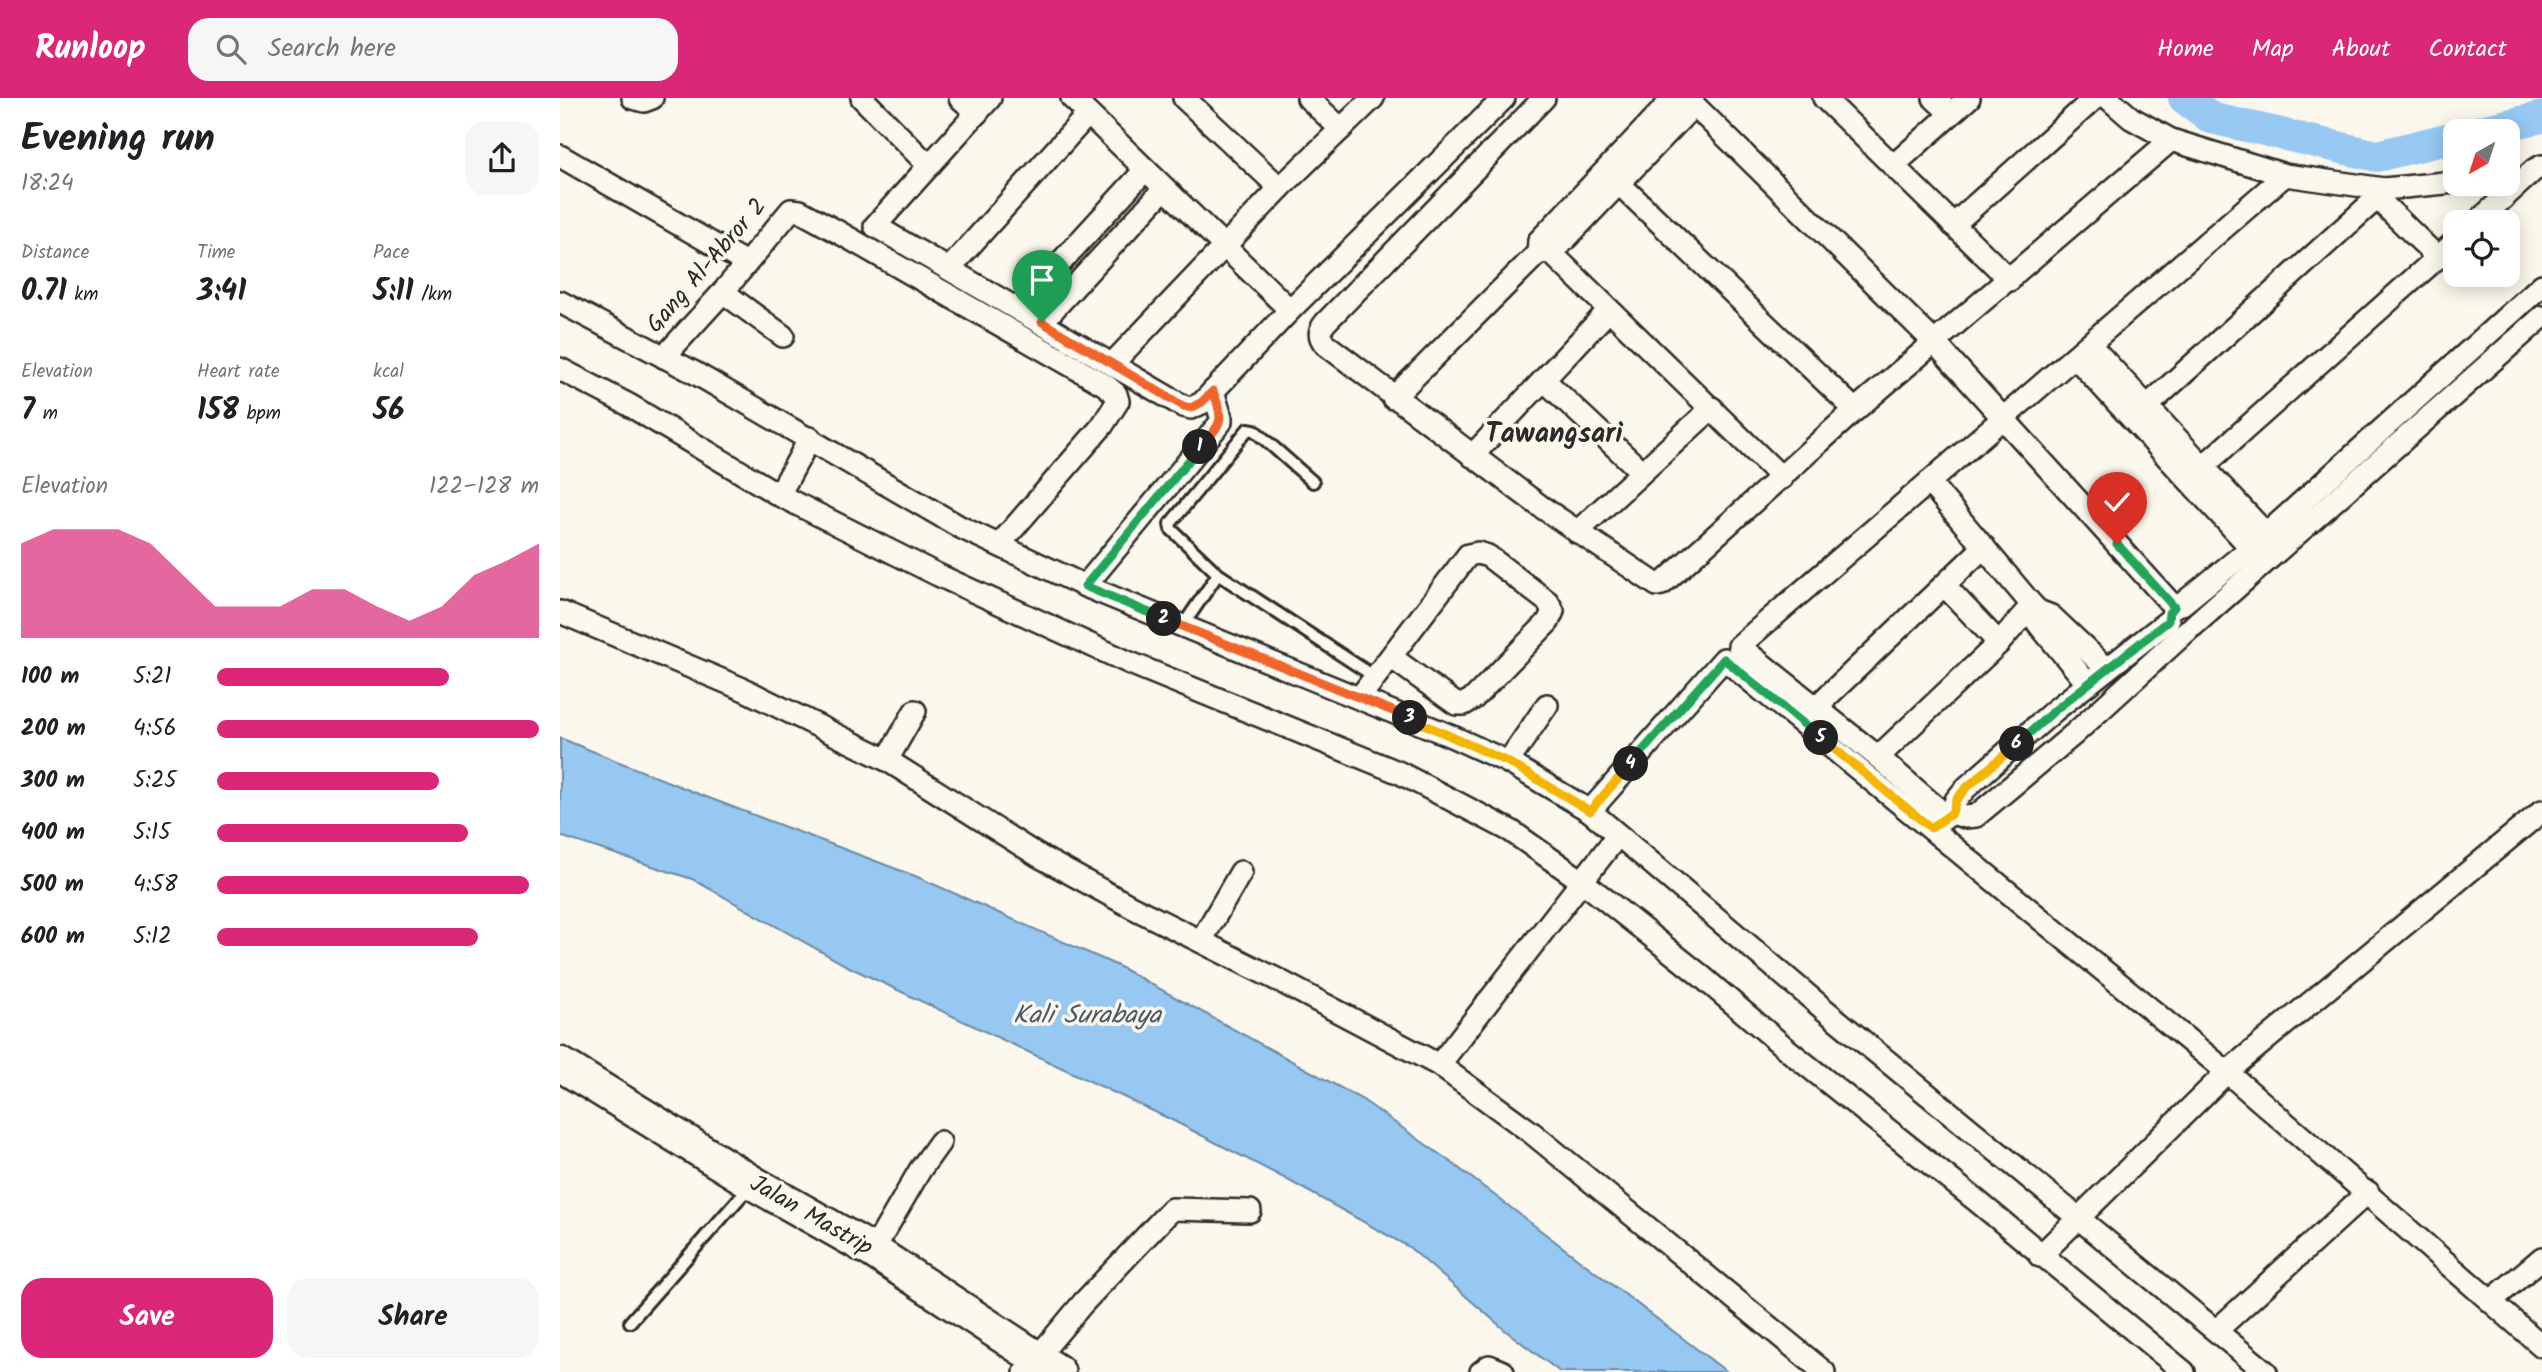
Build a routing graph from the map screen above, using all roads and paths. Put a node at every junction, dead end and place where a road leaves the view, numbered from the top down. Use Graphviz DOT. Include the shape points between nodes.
graph roads {
  1 [pos="633,98"];
  2 [pos="652,98"];
  3 [pos="862,98"];
  4 [pos="960,98"];
  5 [pos="1072,98"];
  6 [pos="1184,98"];
  7 [pos="1308,98"];
  8 [pos="1373,98"];
  9 [pos="1503,98"];
  10 [pos="1544,98"];
  11 [pos="1824,98"];
  12 [pos="1934,98"];
  13 [pos="1969,98"];
  14 [pos="2095,98"];
  15 [pos="2108,98"];
  16 [pos="1685,100"];
  17 [pos="983,106"];
  18 [pos="1088,114"];
  19 [pos="1951,114"];
  20 [pos="1341,129"];
  21 [pos="2171,140"];
  22 [pos="560,156"];
  23 [pos="1894,165"];
  24 [pos="929,166"];
  25 [pos="2538,168"];
  26 [pos="1145,170"];
  27 [pos="2520,172"];
  28 [pos="2285,175"];
  29 [pos="1612,177"];
  30 [pos="2443,184"];
  31 [pos="1280,188"];
  32 [pos="1164,189"];
  33 [pos="2381,193"];
  34 [pos="2491,210"];
  35 [pos="1953,225"];
  36 [pos="1224,248"];
  37 [pos="1543,248"];
  38 [pos="2443,253"];
  39 [pos="2438,258"];
  40 [pos="746,263"];
  41 [pos="949,269"];
  42 [pos="2010,280"];
  43 [pos="2542,285"];
  44 [pos="723,292"];
  45 [pos="560,302"];
  46 [pos="1018,309"];
  47 [pos="1290,310"];
  48 [pos="1609,310"];
  49 [pos="2508,316"];
  50 [pos="2542,317"];
  51 [pos="1042,322"];
  52 [pos="2524,334"];
  53 [pos="783,336"];
  54 [pos="1936,343"];
  55 [pos="2083,351"];
  56 [pos="664,357"];
  57 [pos="1113,363"];
  58 [pos="560,369"];
  59 [pos="1544,380"];
  60 [pos="1394,398"];
  61 [pos="1218,404"];
  62 [pos="1712,408"];
  63 [pos="1855,410"];
  64 [pos="2139,412"];
  65 [pos="2003,417"];
  66 [pos="810,439"];
  67 [pos="1472,456"];
  68 [pos="2349,459"];
  69 [pos="1641,471"];
  70 [pos="2196,472"];
  71 [pos="2365,475"];
  72 [pos="789,477"];
  73 [pos="1782,478"];
  74 [pos="1313,482"];
  75 [pos="1929,482"];
  76 [pos="1577,532"];
  77 [pos="2258,541"];
  78 [pos="1000,544"];
  79 [pos="1984,547"];
  80 [pos="1218,574"];
  81 [pos="1944,585"];
  82 [pos="1085,586"];
  83 [pos="2035,608"];
  84 [pos="2175,611"];
  85 [pos="560,612"];
  86 [pos="1182,627"];
  87 [pos="2190,628"];
  88 [pos="2000,643"];
  89 [pos="1391,657"];
  90 [pos="2107,669"];
  91 [pos="1375,677"];
  92 [pos="2088,684"];
  93 [pos="1360,697"];
  94 [pos="1547,705"];
  95 [pos="1815,708"];
  96 [pos="2055,710"];
  97 [pos="915,711"];
  98 [pos="2074,734"];
  99 [pos="1878,757"];
  100 [pos="887,760"];
  101 [pos="1508,762"];
  102 [pos="1590,811"];
  103 [pos="2542,811"];
  104 [pos="1943,819"];
  105 [pos="1615,839"];
  106 [pos="1241,872"];
  107 [pos="1585,877"];
  108 [pos="1201,941"];
  109 [pos="560,1065"];
  110 [pos="1439,1065"];
  111 [pos="2227,1072"];
  112 [pos="940,1142"];
  113 [pos="752,1183"];
  114 [pos="2368,1192"];
  115 [pos="1250,1211"];
  116 [pos="2076,1220"];
  117 [pos="873,1251"];
  118 [pos="2043,1253"];
  119 [pos="2542,1258"];
  120 [pos="2491,1301"];
  121 [pos="630,1322"];
  122 [pos="2217,1330"];
  123 [pos="2542,1346"];
  124 [pos="1041,1367"];
  125 [pos="1481,1372"];
  126 [pos="1503,1372"];
  127 [pos="1824,1372"];
  128 [pos="2184,1372"];
  129 [pos="2266,1372"];
  1 -- 2 [label="street"];
  3 -- 24 [label="street"];
  4 -- 17 [label="street"];
  5 -- 18 [label="street"];
  6 -- 31 [label="street"];
  7 -- 20 [label="street"];
  8 -- 20 [label="street"];
  9 -- 47 [label="street"];
  10 -- 60 [label="street" via="1321,328 1325,344"];
  11 -- 23 [label="street"];
  12 -- 19 [label="street"];
  13 -- 19 [label="street"];
  14 -- 35 [label="street"];
  15 -- 21 [label="street" via="2131,118"];
  16 -- 29 [label="street"];
  16 -- 54 [label="street"];
  17 -- 24 [label="street"];
  18 -- 26 [label="street"];
  18 -- 41 [label="street"];
  19 -- 23 [label="street"];
  20 -- 31 [label="street"];
  21 -- 28 [label="street"];
  21 -- 42 [label="street"];
  22 -- 40 [label="street"];
  23 -- 35 [label="street"];
  24 -- 41 [label="street" via="874,226"];
  25 -- 27 [label="street"];
  25 -- 34 [label="street"];
  26 -- 32 [label="street"];
  26 -- 46 [label="street"];
  28 -- 33 [label="street"];
  28 -- 55 [label="street"];
  29 -- 37 [label="street"];
  29 -- 63 [label="street"];
  30 -- 33 [label="street"];
  31 -- 36 [label="street"];
  32 -- 36 [label="street"];
  32 -- 51 [label="street"];
  33 -- 39 [label="street"];
  33 -- 64 [label="street"];
  35 -- 42 [label="street"];
  36 -- 47 [label="street"];
  36 -- 57 [label="street"];
  37 -- 48 [label="street"];
  37 -- 60 [label="street"];
  38 -- 39 [label="street"];
  39 -- 70 [label="street"];
  40 -- 44 [label="street, Gang Al-Abror 2"];
  40 -- 78 [label="street, Gang Al-Abror 2" via="790,210 800,211 1116,394 1118,401 1102,426"];
  41 -- 46 [label="street"];
  42 -- 54 [label="street"];
  43 -- 49 [label="street"];
  44 -- 53 [label="street"];
  44 -- 56 [label="street, Gang Al-Abror 2"];
  45 -- 56 [label="street"];
  46 -- 51 [label="street"];
  47 -- 61 [label="street"];
  48 -- 59 [label="street"];
  48 -- 62 [label="street"];
  49 -- 52 [label="street"];
  49 -- 68 [label="street"];
  50 -- 52 [label="street"];
  51 -- 57 [label="street"];
  52 -- 71 [label="street"];
  54 -- 63 [label="street"];
  54 -- 65 [label="street"];
  55 -- 64 [label="street"];
  55 -- 65 [label="street"];
  56 -- 66 [label="street"];
  57 -- 61 [label="street" via="1183,406"];
  58 -- 72 [label="street"];
  59 -- 67 [label="street"];
  59 -- 69 [label="street"];
  60 -- 67 [label="street"];
  61 -- 82 [label="street" via="1220,422 1212,434"];
  62 -- 69 [label="street"];
  62 -- 73 [label="street"];
  63 -- 73 [label="street"];
  64 -- 70 [label="street"];
  65 -- 75 [label="street"];
  65 -- 84 [label="street"];
  66 -- 72 [label="street"];
  66 -- 78 [label="street" via="929,510"];
  67 -- 76 [label="street"];
  68 -- 71 [label="street"];
  68 -- 77 [label="street"];
  69 -- 76 [label="street"];
  70 -- 77 [label="street"];
  71 -- 87 [label="street"];
  72 -- 107 [label="street" via="938,575 1095,647 1401,773 1511,831"];
  73 -- 76 [label="street" via="1660,585"];
  74 -- 80 [label="lane" via="1248,429 1171,524"];
  75 -- 79 [label="street"];
  75 -- 95 [label="street" via="1739,646"];
  77 -- 84 [label="street"];
  78 -- 82 [label="street"];
  79 -- 81 [label="street"];
  79 -- 83 [label="street"];
  80 -- 86 [label="lane"];
  80 -- 91 [label="lane"];
  81 -- 88 [label="street"];
  81 -- 95 [label="street"];
  82 -- 86 [label="street"];
  83 -- 88 [label="street"];
  83 -- 90 [label="street" via="2051,616"];
  83 -- 92 [label="street" via="2040,626"];
  84 -- 87 [label="street" via="2173,628"];
  84 -- 90 [label="street"];
  85 -- 100 [label="street" via="746,690"];
  86 -- 93 [label="street"];
  87 -- 98 [label="street"];
  88 -- 99 [label="street"];
  89 -- 89 [label="street" via="1468,555 1488,556 1548,602 1553,611 1548,622 1464,704 1456,704"];
  89 -- 91 [label="street"];
  90 -- 92 [label="street"];
  91 -- 93 [label="street"];
  92 -- 96 [label="street"];
  93 -- 101 [label="street"];
  94 -- 101 [label="street"];
  95 -- 99 [label="street"];
  96 -- 98 [label="street"];
  96 -- 104 [label="street" via="1966,788"];
  97 -- 100 [label="street"];
  98 -- 104 [label="street" via="1976,816"];
  99 -- 104 [label="street"];
  100 -- 108 [label="street" via="1016,843"];
  101 -- 102 [label="street"];
  102 -- 104 [label="street" via="1724,659"];
  102 -- 105 [label="street"];
  103 -- 111 [label="street"];
  104 -- 111 [label="street"];
  105 -- 107 [label="street"];
  105 -- 116 [label="street"];
  106 -- 108 [label="street"];
  107 -- 110 [label="street"];
  107 -- 118 [label="street" via="1789,1051"];
  108 -- 110 [label="street"];
  109 -- 113 [label="main road, Jalan Mastrip"];
  110 -- 127 [label="street" via="1542,1141"];
  111 -- 114 [label="street"];
  111 -- 116 [label="street"];
  112 -- 117 [label="street"];
  113 -- 117 [label="main road, Jalan Mastrip"];
  113 -- 121 [label="lane"];
  114 -- 120 [label="street"];
  114 -- 122 [label="street"];
  115 -- 124 [label="street" via="1172,1209 1083,1303"];
  116 -- 118 [label="street"];
  116 -- 122 [label="street"];
  117 -- 124 [label="main road, Jalan Mastrip"];
  118 -- 128 [label="street"];
  119 -- 120 [label="street"];
  120 -- 123 [label="street"];
  122 -- 129 [label="street"];
  125 -- 126 [label="street" via="1489,1366"];
}
